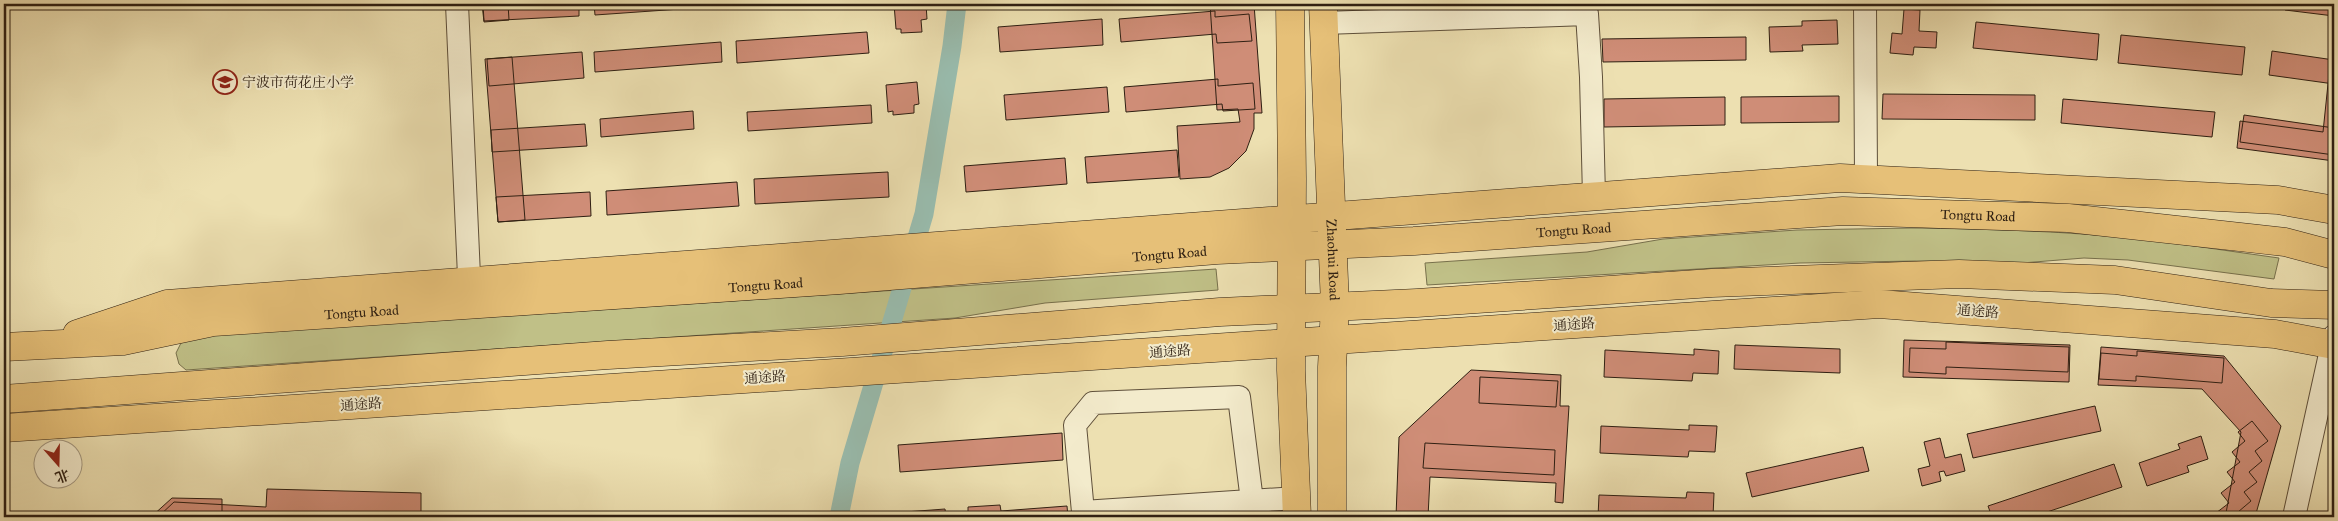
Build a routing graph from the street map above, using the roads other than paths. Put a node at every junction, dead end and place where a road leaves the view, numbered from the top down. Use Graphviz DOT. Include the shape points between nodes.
graph roads {
  1 [pos="457,4"];
  2 [pos="1290,4"];
  3 [pos="1865,4"];
  4 [pos="1323,13"];
  5 [pos="1866,179"];
  6 [pos="1594,196"];
  7 [pos="2334,210"];
  8 [pos="1333,215"];
  9 [pos="1291,218"];
  10 [pos="1334,245"];
  11 [pos="1291,247"];
  12 [pos="2334,255"];
  13 [pos="958,256"];
  14 [pos="470,293"];
  15 [pos="2334,305"];
  16 [pos="1335,306"];
  17 [pos="1290,309"];
  18 [pos="1334,340"];
  19 [pos="1290,342"];
  20 [pos="2334,342"];
  21 [pos="4,347"];
  22 [pos="4,399"];
  23 [pos="4,428"];
  24 [pos="1252,501"];
  25 [pos="1297,508"];
  26 [pos="1332,517"];
  27 [pos="2294,517"];
  1 -- 14 [label="street"];
  2 -- 9 [label="main road"];
  3 -- 5 [label="street"];
  4 -- 6 [label="street" via="1587,14"];
  4 -- 8 [label="main road, Zhaohui Road"];
  5 -- 6 [label="main road" via="1840,178"];
  5 -- 7 [label="main road" via="2278,200"];
  6 -- 8 [label="main road"];
  8 -- 9 [label="main road"];
  8 -- 10 [label="main road, Zhaohui Road"];
  9 -- 11 [label="main road"];
  9 -- 13 [label="main road"];
  10 -- 11 [label="main road, Tongtu Road"];
  10 -- 12 [label="main road, Tongtu Road" via="1842,211 2068,218 2285,242"];
  10 -- 16 [label="main road, Zhaohui Road"];
  11 -- 13 [label="main road, Tongtu Road"];
  11 -- 17 [label="main road"];
  13 -- 14 [label="main road" via="874,250"];
  13 -- 14 [label="main road, Tongtu Road" via="839,280"];
  14 -- 21 [label="main road, Tongtu Road" via="213,322 123,341"];
  15 -- 16 [label="main road" via="2271,303 2115,280 1958,274 1712,283"];
  16 -- 17 [label="main road"];
  16 -- 18 [label="main road, Zhaohui Road"];
  17 -- 19 [label="main road"];
  17 -- 22 [label="main road"];
  18 -- 19 [label="main road, 通途路"];
  18 -- 20 [label="main road, 通途路" via="1878,304 2275,334"];
  18 -- 26 [label="main road, Zhaohui Road"];
  19 -- 23 [label="main road, 通途路"];
  19 -- 25 [label="main road"];
  20 -- 27 [label="street"];
  24 -- 24 [label="street" via="1083,512 1075,425 1093,403 1239,397"];
  24 -- 25 [label="street"];
}
